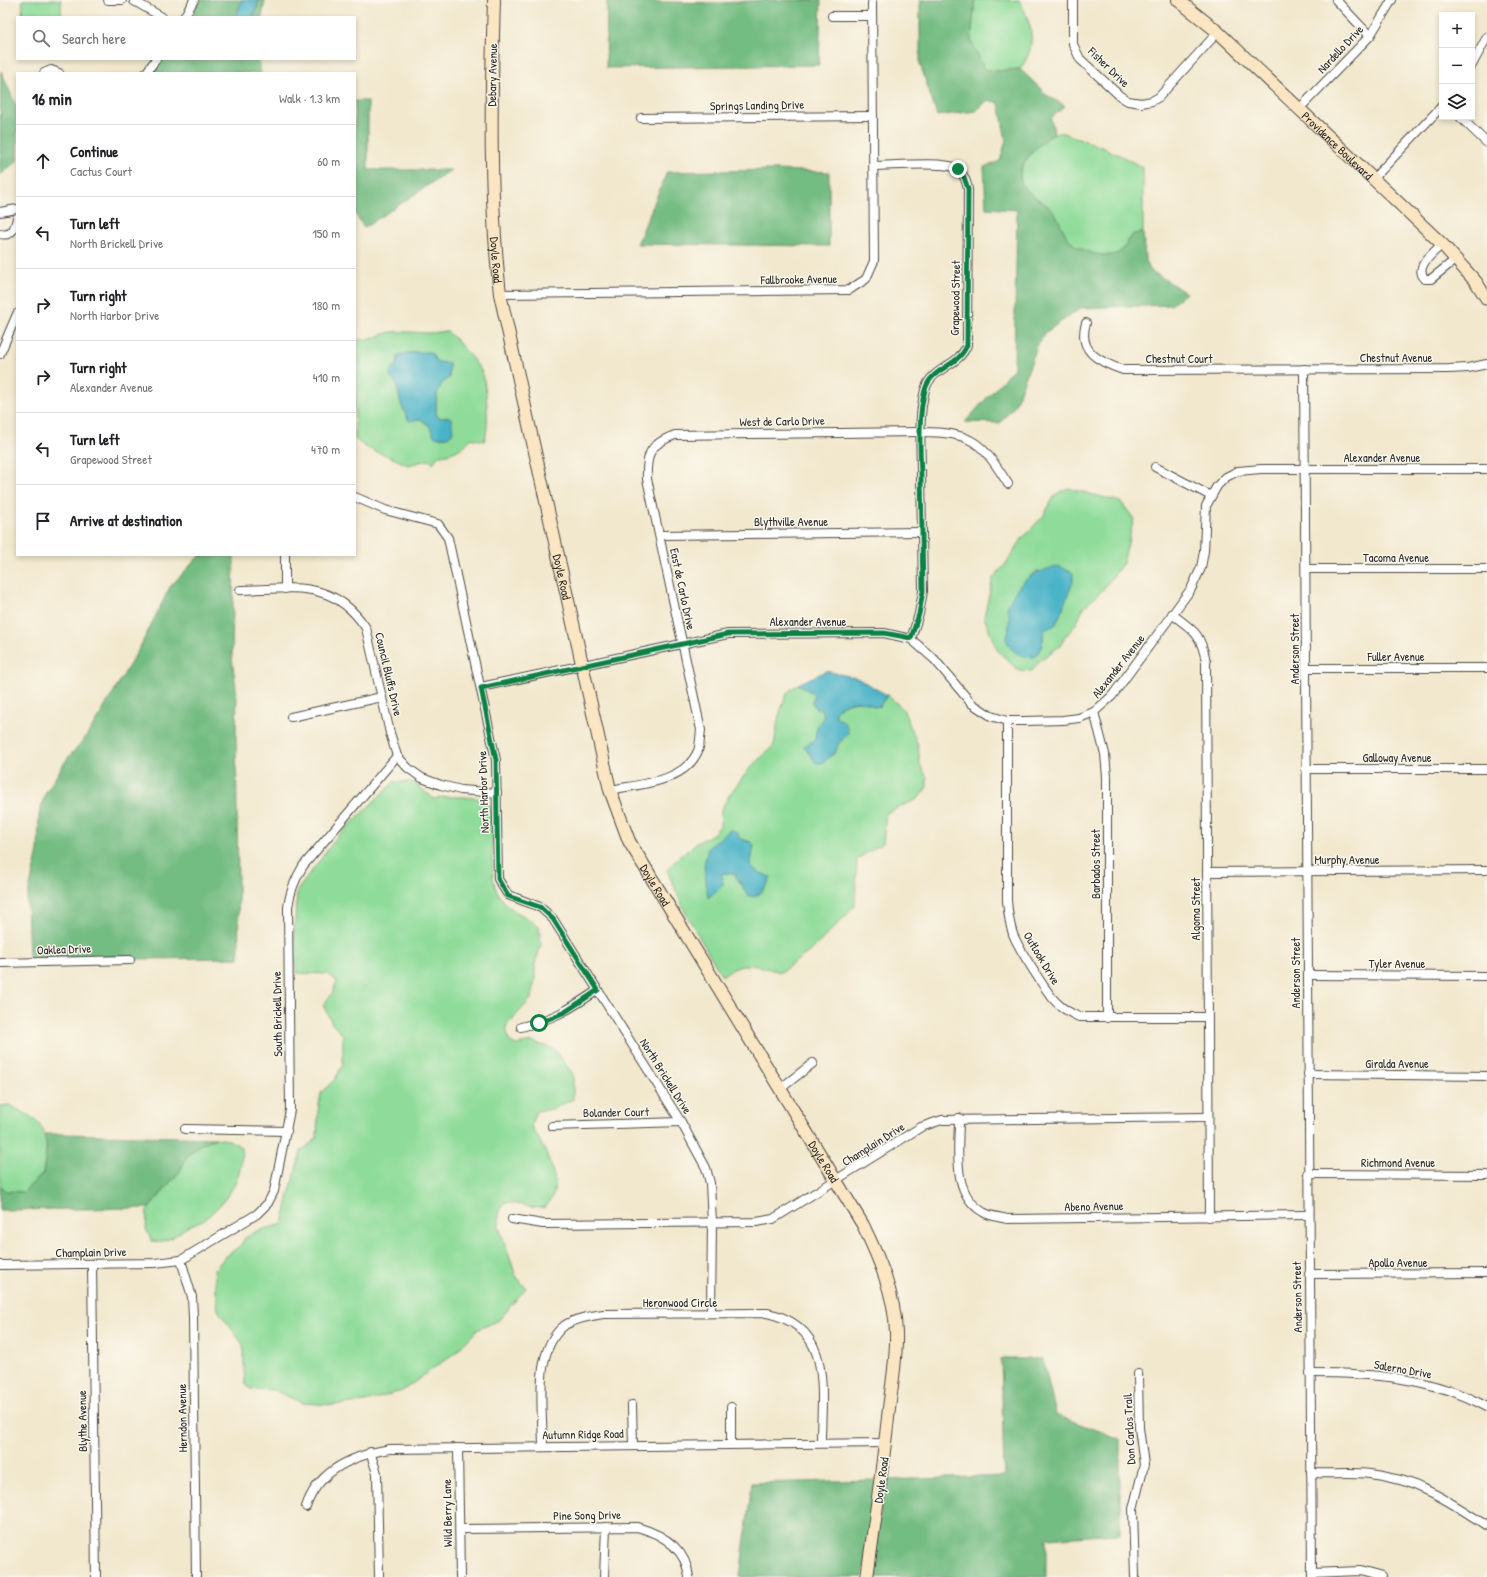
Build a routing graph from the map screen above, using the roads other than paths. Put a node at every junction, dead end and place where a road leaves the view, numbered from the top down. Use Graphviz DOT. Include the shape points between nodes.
graph roads {
  1 [pos="108,0"];
  2 [pos="122,0"];
  3 [pos="132,0"];
  4 [pos="194,0"];
  5 [pos="494,0"];
  6 [pos="1073,0"];
  7 [pos="1178,0"];
  8 [pos="1336,0"];
  9 [pos="1392,0"];
  10 [pos="872,4"];
  11 [pos="160,16"];
  12 [pos="185,16"];
  13 [pos="832,16"];
  14 [pos="872,16"];
  15 [pos="1218,32"];
  16 [pos="1370,36"];
  17 [pos="1487,37"];
  18 [pos="1475,59"];
  19 [pos="155,60"];
  20 [pos="46,72"];
  21 [pos="56,72"];
  22 [pos="147,72"];
  23 [pos="1300,109"];
  24 [pos="1439,109"];
  25 [pos="873,116"];
  26 [pos="641,118"];
  27 [pos="1463,120"];
  28 [pos="1487,143"];
  29 [pos="491,150"];
  30 [pos="874,166"];
  31 [pos="1374,178"];
  32 [pos="16,209"];
  33 [pos="0,212"];
  34 [pos="16,226"];
  35 [pos="0,234"];
  36 [pos="1442,244"];
  37 [pos="1456,259"];
  38 [pos="500,294"];
  39 [pos="1487,299"];
  40 [pos="16,316"];
  41 [pos="1086,324"];
  42 [pos="2,344"];
  43 [pos="0,354"];
  44 [pos="1487,364"];
  45 [pos="1304,369"];
  46 [pos="920,432"];
  47 [pos="650,451"];
  48 [pos="1155,467"];
  49 [pos="1304,468"];
  50 [pos="1487,469"];
  51 [pos="1008,484"];
  52 [pos="1210,496"];
  53 [pos="356,497"];
  54 [pos="922,532"];
  55 [pos="660,535"];
  56 [pos="285,556"];
  57 [pos="1306,569"];
  58 [pos="1487,569"];
  59 [pos="285,589"];
  60 [pos="240,590"];
  61 [pos="1172,614"];
  62 [pos="911,638"];
  63 [pos="682,643"];
  64 [pos="581,665"];
  65 [pos="1306,668"];
  66 [pos="1487,668"];
  67 [pos="481,688"];
  68 [pos="382,697"];
  69 [pos="1094,712"];
  70 [pos="291,717"];
  71 [pos="1007,720"];
  72 [pos="397,756"];
  73 [pos="1306,769"];
  74 [pos="1487,769"];
  75 [pos="610,790"];
  76 [pos="497,793"];
  77 [pos="1487,870"];
  78 [pos="1307,871"];
  79 [pos="1207,872"];
  80 [pos="508,896"];
  81 [pos="130,960"];
  82 [pos="0,963"];
  83 [pos="1308,975"];
  84 [pos="1487,976"];
  85 [pos="598,990"];
  86 [pos="1207,1017"];
  87 [pos="1107,1018"];
  88 [pos="521,1028"];
  89 [pos="813,1063"];
  90 [pos="1308,1074"];
  91 [pos="1487,1076"];
  92 [pos="780,1089"];
  93 [pos="1208,1117"];
  94 [pos="958,1118"];
  95 [pos="681,1122"];
  96 [pos="552,1126"];
  97 [pos="185,1130"];
  98 [pos="287,1131"];
  99 [pos="1308,1174"];
  100 [pos="1487,1174"];
  101 [pos="837,1181"];
  102 [pos="1209,1216"];
  103 [pos="1308,1216"];
  104 [pos="512,1219"];
  105 [pos="712,1223"];
  106 [pos="181,1260"];
  107 [pos="0,1265"];
  108 [pos="92,1265"];
  109 [pos="1487,1273"];
  110 [pos="1309,1274"];
  111 [pos="711,1313"];
  112 [pos="1310,1373"];
  113 [pos="1138,1374"];
  114 [pos="632,1405"];
  115 [pos="731,1407"];
  116 [pos="1487,1407"];
  117 [pos="821,1443"];
  118 [pos="886,1443"];
  119 [pos="731,1444"];
  120 [pos="633,1445"];
  121 [pos="543,1447"];
  122 [pos="458,1448"];
  123 [pos="370,1452"];
  124 [pos="1311,1473"];
  125 [pos="306,1507"];
  126 [pos="1487,1526"];
  127 [pos="606,1527"];
  128 [pos="460,1529"];
  129 [pos="1312,1575"];
  130 [pos="96,1577"];
  131 [pos="196,1577"];
  132 [pos="379,1577"];
  133 [pos="460,1577"];
  134 [pos="604,1577"];
  135 [pos="690,1577"];
  136 [pos="867,1577"];
  137 [pos="1135,1577"];
  138 [pos="1382,1577"];
  1 -- 2 [label="street"];
  3 -- 11 [label="street"];
  4 -- 12 [label="street"];
  5 -- 29 [label="main road, Debary Avenue"];
  6 -- 15 [label="street, Fisher Drive" via="1073,44 1080,59 1128,101 1141,103 1159,97"];
  7 -- 15 [label="main road, Providence Boulevard"];
  8 -- 16 [label="street"];
  9 -- 16 [label="street, Nardello Drive"];
  10 -- 14 [label="street, Fallbrooke Avenue"];
  13 -- 14 [label="street"];
  14 -- 25 [label="street, Fallbrooke Avenue"];
  15 -- 23 [label="main road, Providence Boulevard"];
  16 -- 23 [label="street, Nardello Drive"];
  17 -- 18 [label="street"];
  19 -- 22 [label="street"];
  20 -- 21 [label="street"];
  23 -- 31 [label="main road, Providence Boulevard"];
  24 -- 31 [label="street"];
  25 -- 26 [label="street, Springs Landing Drive"];
  25 -- 30 [label="street, Fallbrooke Avenue"];
  27 -- 28 [label="street"];
  29 -- 38 [label="main road, Doyle Road" via="494,239"];
  30 -- 38 [label="street, Fallbrooke Avenue" via="874,261 866,279 849,290"];
  30 -- 46 [label="street, Grapewood Street" via="948,166 961,172 968,189 967,345 959,359 940,370 927,384"];
  31 -- 36 [label="main road, Providence Boulevard"];
  32 -- 33 [label="street"];
  34 -- 35 [label="street" via="12,232"];
  36 -- 37 [label="main road, Providence Boulevard"];
  36 -- 37 [label="street" via="1422,264 1422,276 1431,279"];
  37 -- 39 [label="main road, Providence Boulevard"];
  38 -- 64 [label="main road, Doyle Road"];
  40 -- 42 [label="street"];
  41 -- 45 [label="street, Chestnut Court" via="1083,333 1084,344 1088,350 1105,364 1123,370"];
  42 -- 43 [label="street"];
  44 -- 45 [label="street, Chestnut Avenue" via="1449,369"];
  45 -- 49 [label="street, Anderson Street"];
  46 -- 47 [label="street, West de Carlo Drive" via="676,435 662,440"];
  46 -- 51 [label="street, West de Carlo Drive" via="954,433 976,443 987,453"];
  46 -- 54 [label="street, Grapewood Street"];
  47 -- 55 [label="street, East de Carlo Drive" via="646,463 647,479"];
  48 -- 52 [label="street"];
  49 -- 50 [label="street, Alexander Avenue"];
  49 -- 52 [label="street, Alexander Avenue" via="1238,471 1226,477"];
  49 -- 57 [label="street, Anderson Street"];
  52 -- 61 [label="street, Alexander Avenue" via="1205,512 1201,568 1191,589"];
  53 -- 67 [label="street, North Harbor Drive" via="386,510 438,524 448,538"];
  54 -- 55 [label="street, Blythville Avenue"];
  54 -- 62 [label="street, Grapewood Street" via="923,591"];
  55 -- 63 [label="street, East de Carlo Drive"];
  56 -- 59 [label="street"];
  57 -- 58 [label="street, Tacoma Avenue"];
  57 -- 65 [label="street, Anderson Street"];
  59 -- 60 [label="street, Council Bluffs Drive"];
  59 -- 68 [label="street, Council Bluffs Drive" via="315,589 330,594 356,613 366,628"];
  61 -- 69 [label="street, Alexander Avenue" via="1114,693"];
  61 -- 79 [label="street, Algoma Street" via="1193,629 1206,661"];
  62 -- 63 [label="street, Alexander Avenue" via="884,633 728,634"];
  62 -- 71 [label="street, Alexander Avenue" via="935,660 971,703 983,712"];
  63 -- 64 [label="street, Alexander Avenue"];
  63 -- 75 [label="street, East de Carlo Drive" via="700,730 698,751 688,765 668,778"];
  64 -- 67 [label="street, Alexander Avenue"];
  64 -- 75 [label="main road, Doyle Road"];
  65 -- 66 [label="street, Fuller Avenue"];
  65 -- 73 [label="street, Anderson Street"];
  67 -- 76 [label="street, North Harbor Drive" via="496,760"];
  68 -- 70 [label="street"];
  68 -- 72 [label="street, Council Bluffs Drive"];
  69 -- 71 [label="street, Alexander Avenue" via="1079,718 1063,720"];
  69 -- 87 [label="street, Barbados Street" via="1105,754 1107,777"];
  71 -- 87 [label="street, Outlook Drive" via="1009,922 1014,936 1054,1001 1079,1017"];
  72 -- 76 [label="street" via="422,778 461,790"];
  72 -- 98 [label="street, South Brickell Drive" via="303,866 290,895 290,1110"];
  73 -- 74 [label="street, Galloway Avenue"];
  73 -- 78 [label="street, Anderson Street"];
  75 -- 92 [label="main road, Doyle Road" via="629,841"];
  76 -- 80 [label="street, North Harbor Drive" via="498,879"];
  77 -- 78 [label="street, Murphy Avenue"];
  78 -- 79 [label="street, Murphy Avenue"];
  78 -- 83 [label="street, Anderson Street"];
  79 -- 86 [label="street, Algoma Street"];
  80 -- 85 [label="street, North Brickell Drive" via="540,907 553,919"];
  81 -- 82 [label="street, Oaklea Drive"];
  83 -- 84 [label="street, Tyler Avenue"];
  83 -- 90 [label="street, Anderson Street"];
  85 -- 88 [label="street" via="565,1012"];
  85 -- 95 [label="street, North Brickell Drive"];
  86 -- 87 [label="street, Outlook Drive"];
  86 -- 93 [label="street, Algoma Street"];
  89 -- 92 [label="street"];
  90 -- 91 [label="street, Giralda Avenue"];
  90 -- 99 [label="street, Anderson Street"];
  92 -- 101 [label="main road, Doyle Road"];
  93 -- 94 [label="street, Champlain Drive"];
  93 -- 102 [label="street, Algoma Street"];
  94 -- 101 [label="street, Champlain Drive" via="942,1120 921,1128"];
  94 -- 102 [label="street, Abeno Avenue" via="961,1187 970,1202 984,1213 1007,1219"];
  95 -- 96 [label="street, Bolander Court"];
  95 -- 105 [label="street, North Brickell Drive" via="706,1168 710,1183"];
  97 -- 98 [label="street"];
  98 -- 106 [label="street, South Brickell Drive" via="274,1191 268,1203 257,1214"];
  99 -- 100 [label="street, Richmond Avenue"];
  99 -- 103 [label="street, Anderson Street"];
  101 -- 105 [label="street, Champlain Drive" via="773,1220"];
  101 -- 118 [label="main road, Doyle Road" via="879,1258 892,1299 896,1332"];
  102 -- 103 [label="street, Abeno Avenue"];
  103 -- 110 [label="street, Anderson Street"];
  104 -- 105 [label="street, Champlain Drive" via="543,1224"];
  105 -- 111 [label="street, North Brickell Drive"];
  106 -- 108 [label="street, Champlain Drive"];
  106 -- 131 [label="street, Herndon Avenue" via="192,1297 193,1317"];
  107 -- 108 [label="street, Champlain Drive"];
  108 -- 130 [label="street, Blythe Avenue"];
  109 -- 110 [label="street, Apollo Avenue"];
  110 -- 112 [label="street, Anderson Street"];
  111 -- 117 [label="street, Heronwood Circle" via="767,1313 784,1316 799,1326 815,1346 820,1363"];
  111 -- 121 [label="street, Heronwood Circle" via="603,1314 566,1325 553,1337 546,1351 542,1370"];
  112 -- 116 [label="street, Salerno Drive" via="1381,1375 1414,1381 1448,1390"];
  112 -- 124 [label="street, Anderson Street"];
  113 -- 137 [label="street, Don Carlos Trail" via="1139,1428 1144,1465 1134,1509"];
  114 -- 120 [label="street"];
  115 -- 119 [label="street"];
  117 -- 118 [label="street, Autumn Ridge Road"];
  117 -- 119 [label="street, Autumn Ridge Road"];
  118 -- 136 [label="main road, Doyle Road"];
  119 -- 120 [label="street, Autumn Ridge Road"];
  120 -- 121 [label="street, Autumn Ridge Road"];
  121 -- 122 [label="street, Autumn Ridge Road"];
  122 -- 123 [label="street, Autumn Ridge Road" via="390,1449"];
  122 -- 128 [label="street, Wild Berry Lane"];
  123 -- 125 [label="street, Autumn Ridge Road" via="351,1459 320,1481 310,1494"];
  123 -- 132 [label="street" via="377,1473"];
  124 -- 126 [label="street" via="1370,1474 1403,1480 1435,1493"];
  124 -- 129 [label="street, Anderson Street"];
  127 -- 128 [label="street, Pine Song Drive"];
  127 -- 134 [label="street"];
  127 -- 135 [label="street, Pine Song Drive" via="637,1526 669,1540 680,1553"];
  128 -- 133 [label="street, Wild Berry Lane"];
  129 -- 138 [label="street" via="1360,1571"];
}
